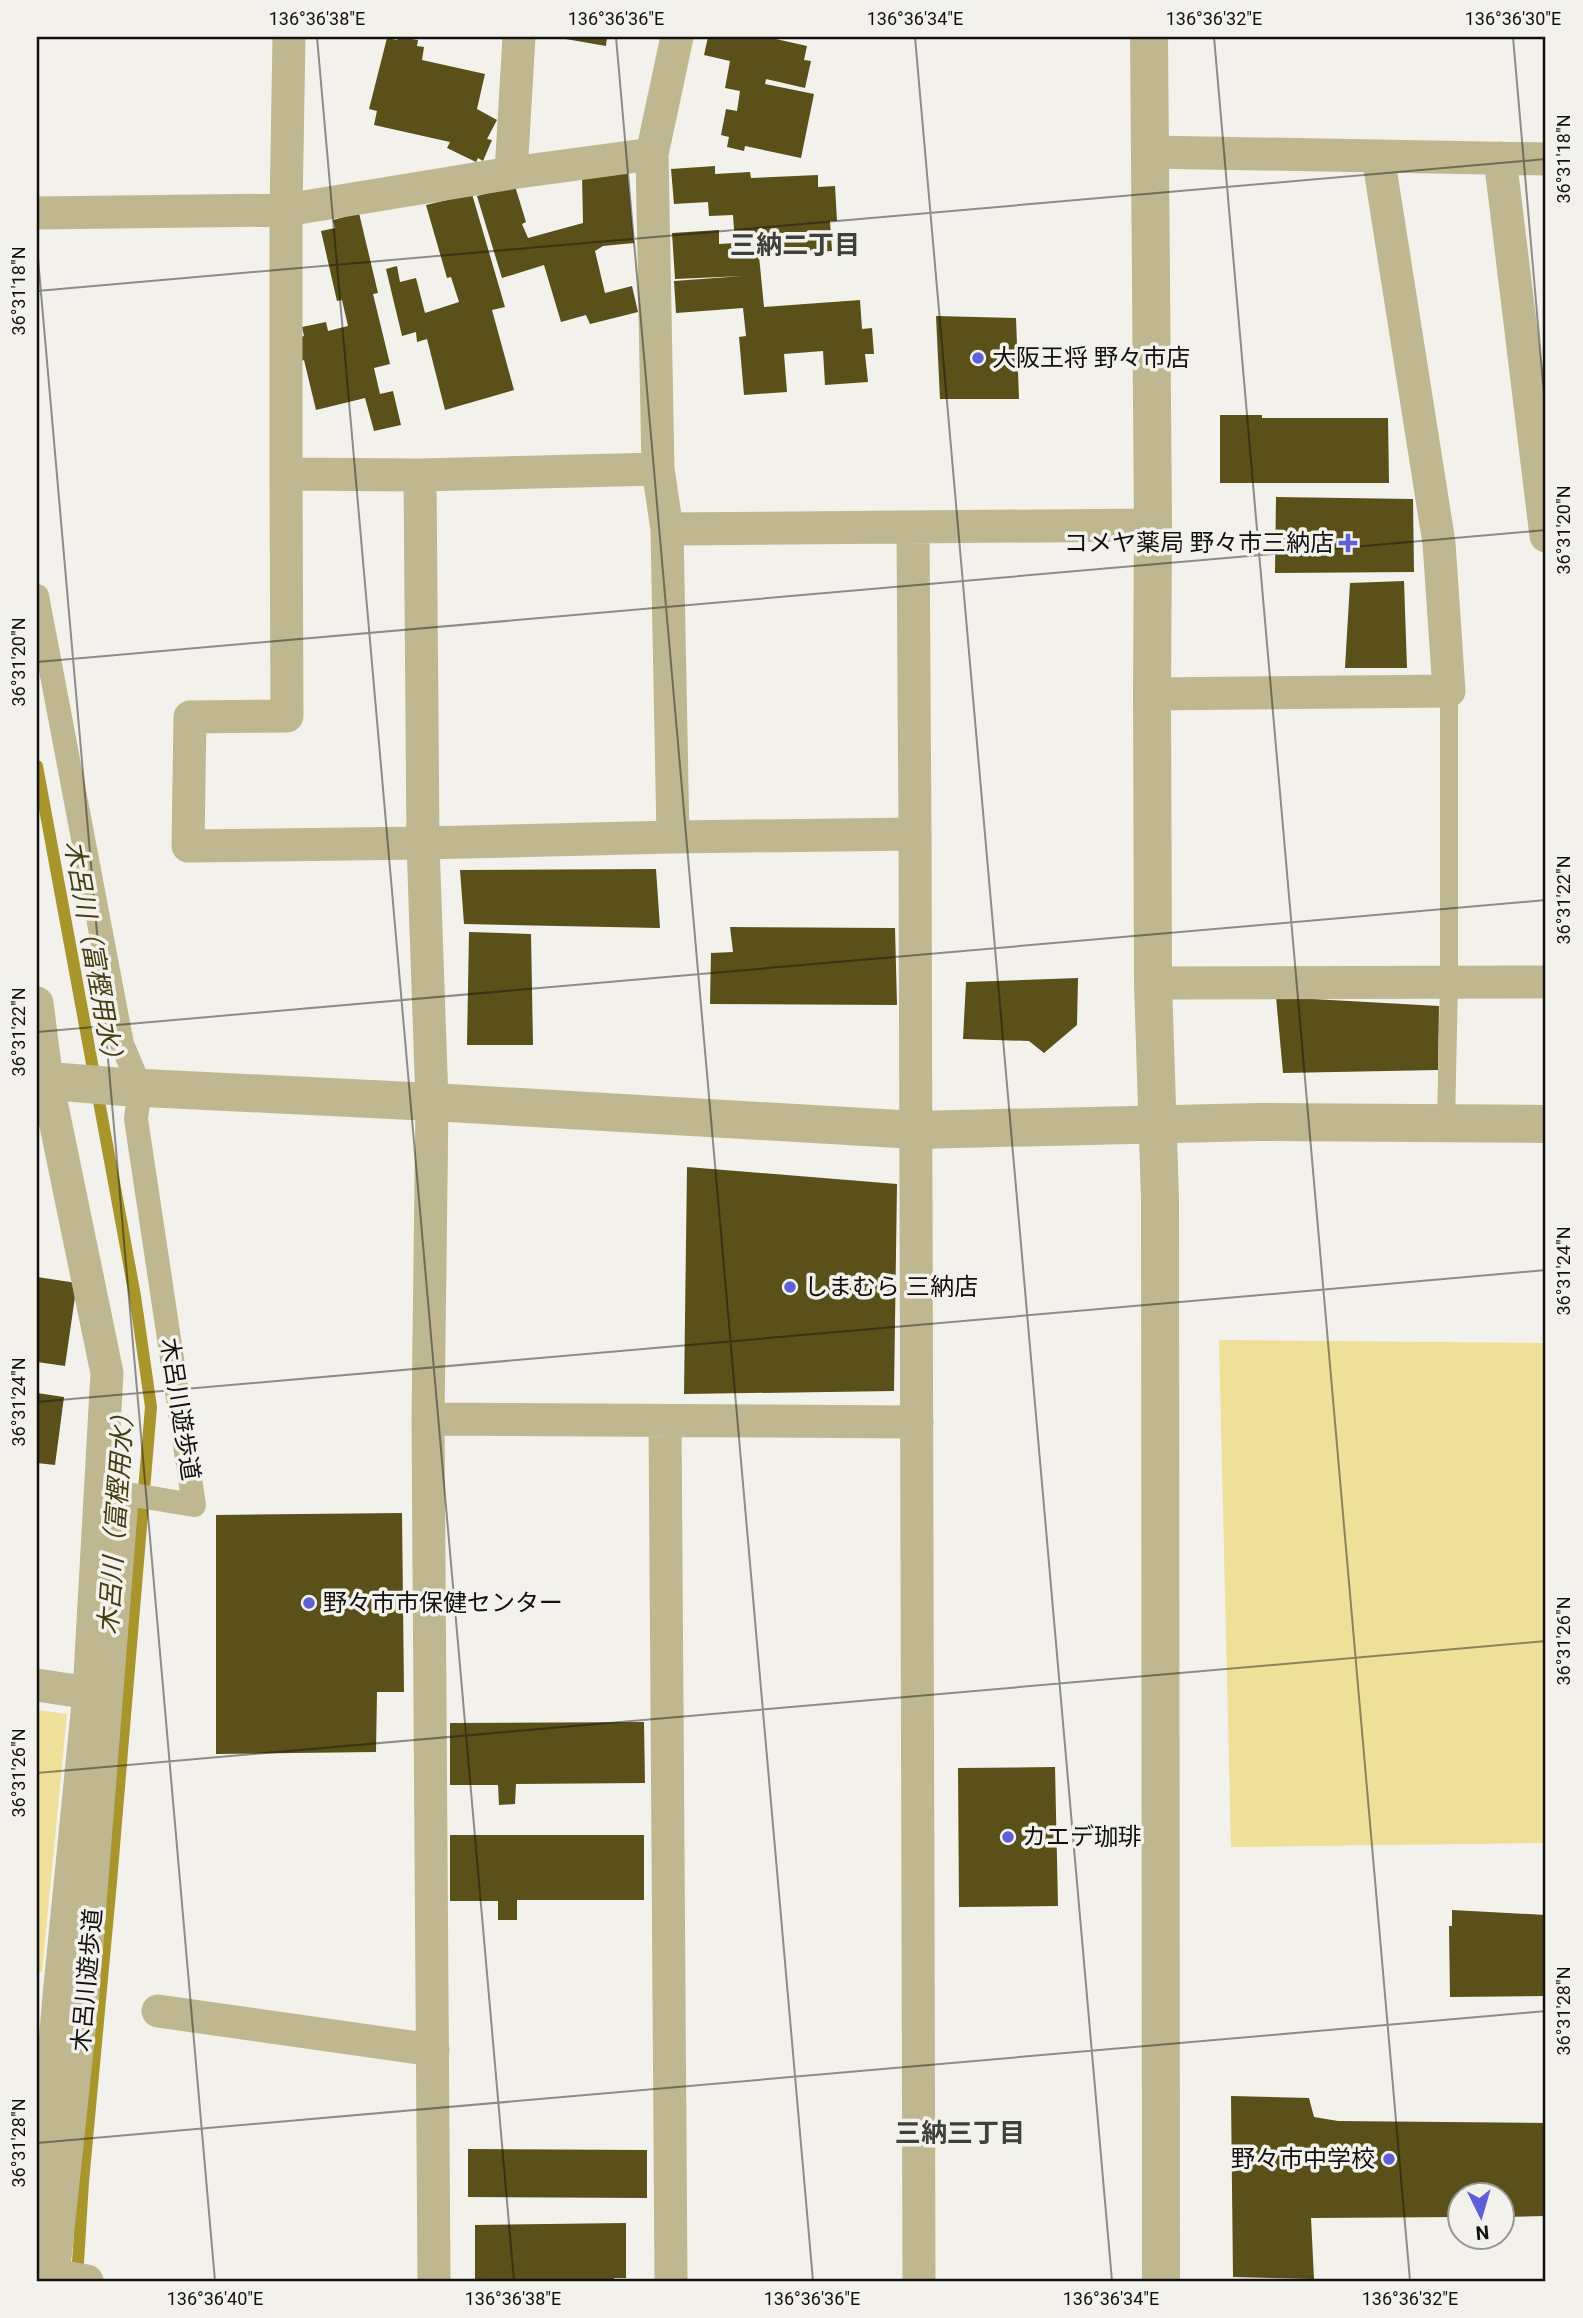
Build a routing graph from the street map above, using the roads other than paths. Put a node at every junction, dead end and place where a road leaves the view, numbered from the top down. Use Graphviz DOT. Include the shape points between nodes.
graph roads {
  1 [pos="289,37"];
  2 [pos="519,37"];
  3 [pos="677,37"];
  4 [pos="1149,37"];
  5 [pos="1152,152"];
  6 [pos="652,154"];
  7 [pos="1378,156"];
  8 [pos="1500,158"];
  9 [pos="1546,159"];
  10 [pos="511,173"];
  11 [pos="286,210"];
  12 [pos="37,213"];
  13 [pos="658,469"];
  14 [pos="286,474"];
  15 [pos="421,475"];
  16 [pos="1153,525"];
  17 [pos="913,528"];
  18 [pos="667,529"];
  19 [pos="1546,536"];
  20 [pos="37,597"];
  21 [pos="1449,691"];
  22 [pos="1152,694"];
  23 [pos="915,834"];
  24 [pos="673,837"];
  25 [pos="423,843"];
  26 [pos="1449,982"];
  27 [pos="1546,982"];
  28 [pos="1153,983"];
  29 [pos="37,1003"];
  30 [pos="42,1081"];
  31 [pos="132,1087"];
  32 [pos="432,1102"];
  33 [pos="1446,1123"];
  34 [pos="1157,1124"];
  35 [pos="1546,1124"];
  36 [pos="916,1130"];
  37 [pos="428,1419"];
  38 [pos="665,1421"];
  39 [pos="917,1422"];
  40 [pos="37,1685"];
  41 [pos="89,1693"];
  42 [pos="48,1995"];
  43 [pos="158,2011"];
  44 [pos="433,2050"];
  45 [pos="57,2274"];
  46 [pos="435,2281"];
  47 [pos="671,2281"];
  48 [pos="919,2281"];
  49 [pos="1161,2281"];
  1 -- 11 [label="street"];
  2 -- 10 [label="street"];
  3 -- 6 [label="street"];
  4 -- 5 [label="street"];
  5 -- 7 [label="street"];
  5 -- 16 [label="street"];
  6 -- 10 [label="street"];
  6 -- 13 [label="street"];
  7 -- 8 [label="street"];
  7 -- 21 [label="street" via="1439,543"];
  8 -- 9 [label="street"];
  8 -- 19 [label="street"];
  10 -- 11 [label="street"];
  11 -- 12 [label="street"];
  11 -- 14 [label="street"];
  13 -- 15 [label="street"];
  13 -- 18 [label="street"];
  14 -- 15 [label="street"];
  14 -- 25 [label="street" via="287,716 190,717 188,846"];
  15 -- 25 [label="street"];
  16 -- 17 [label="street"];
  16 -- 22 [label="street"];
  17 -- 18 [label="street"];
  17 -- 23 [label="street"];
  18 -- 24 [label="street"];
  20 -- 31 [label="street, 木呂川遊歩道"];
  21 -- 22 [label="street"];
  21 -- 26 [label="lane"];
  22 -- 28 [label="street"];
  23 -- 24 [label="street"];
  23 -- 36 [label="street"];
  24 -- 25 [label="street"];
  25 -- 32 [label="street"];
  26 -- 27 [label="street"];
  26 -- 28 [label="street"];
  26 -- 33 [label="lane"];
  28 -- 34 [label="street"];
  29 -- 30 [label="street"];
  30 -- 31 [label="street"];
  30 -- 41 [label="street" via="107,1373"];
  31 -- 32 [label="street"];
  31 -- 45 [label="street, 木呂川遊歩道" via="194,1504 127,1494 87,1998"];
  32 -- 36 [label="street"];
  32 -- 37 [label="street"];
  33 -- 34 [label="street"];
  33 -- 35 [label="street"];
  34 -- 36 [label="street"];
  34 -- 49 [label="street"];
  36 -- 39 [label="street"];
  37 -- 38 [label="street"];
  37 -- 44 [label="street"];
  38 -- 39 [label="street"];
  38 -- 47 [label="street"];
  39 -- 48 [label="street"];
  40 -- 41 [label="street"];
  41 -- 42 [label="street"];
  42 -- 45 [label="street"];
  43 -- 44 [label="street"];
  44 -- 46 [label="street"];
}
